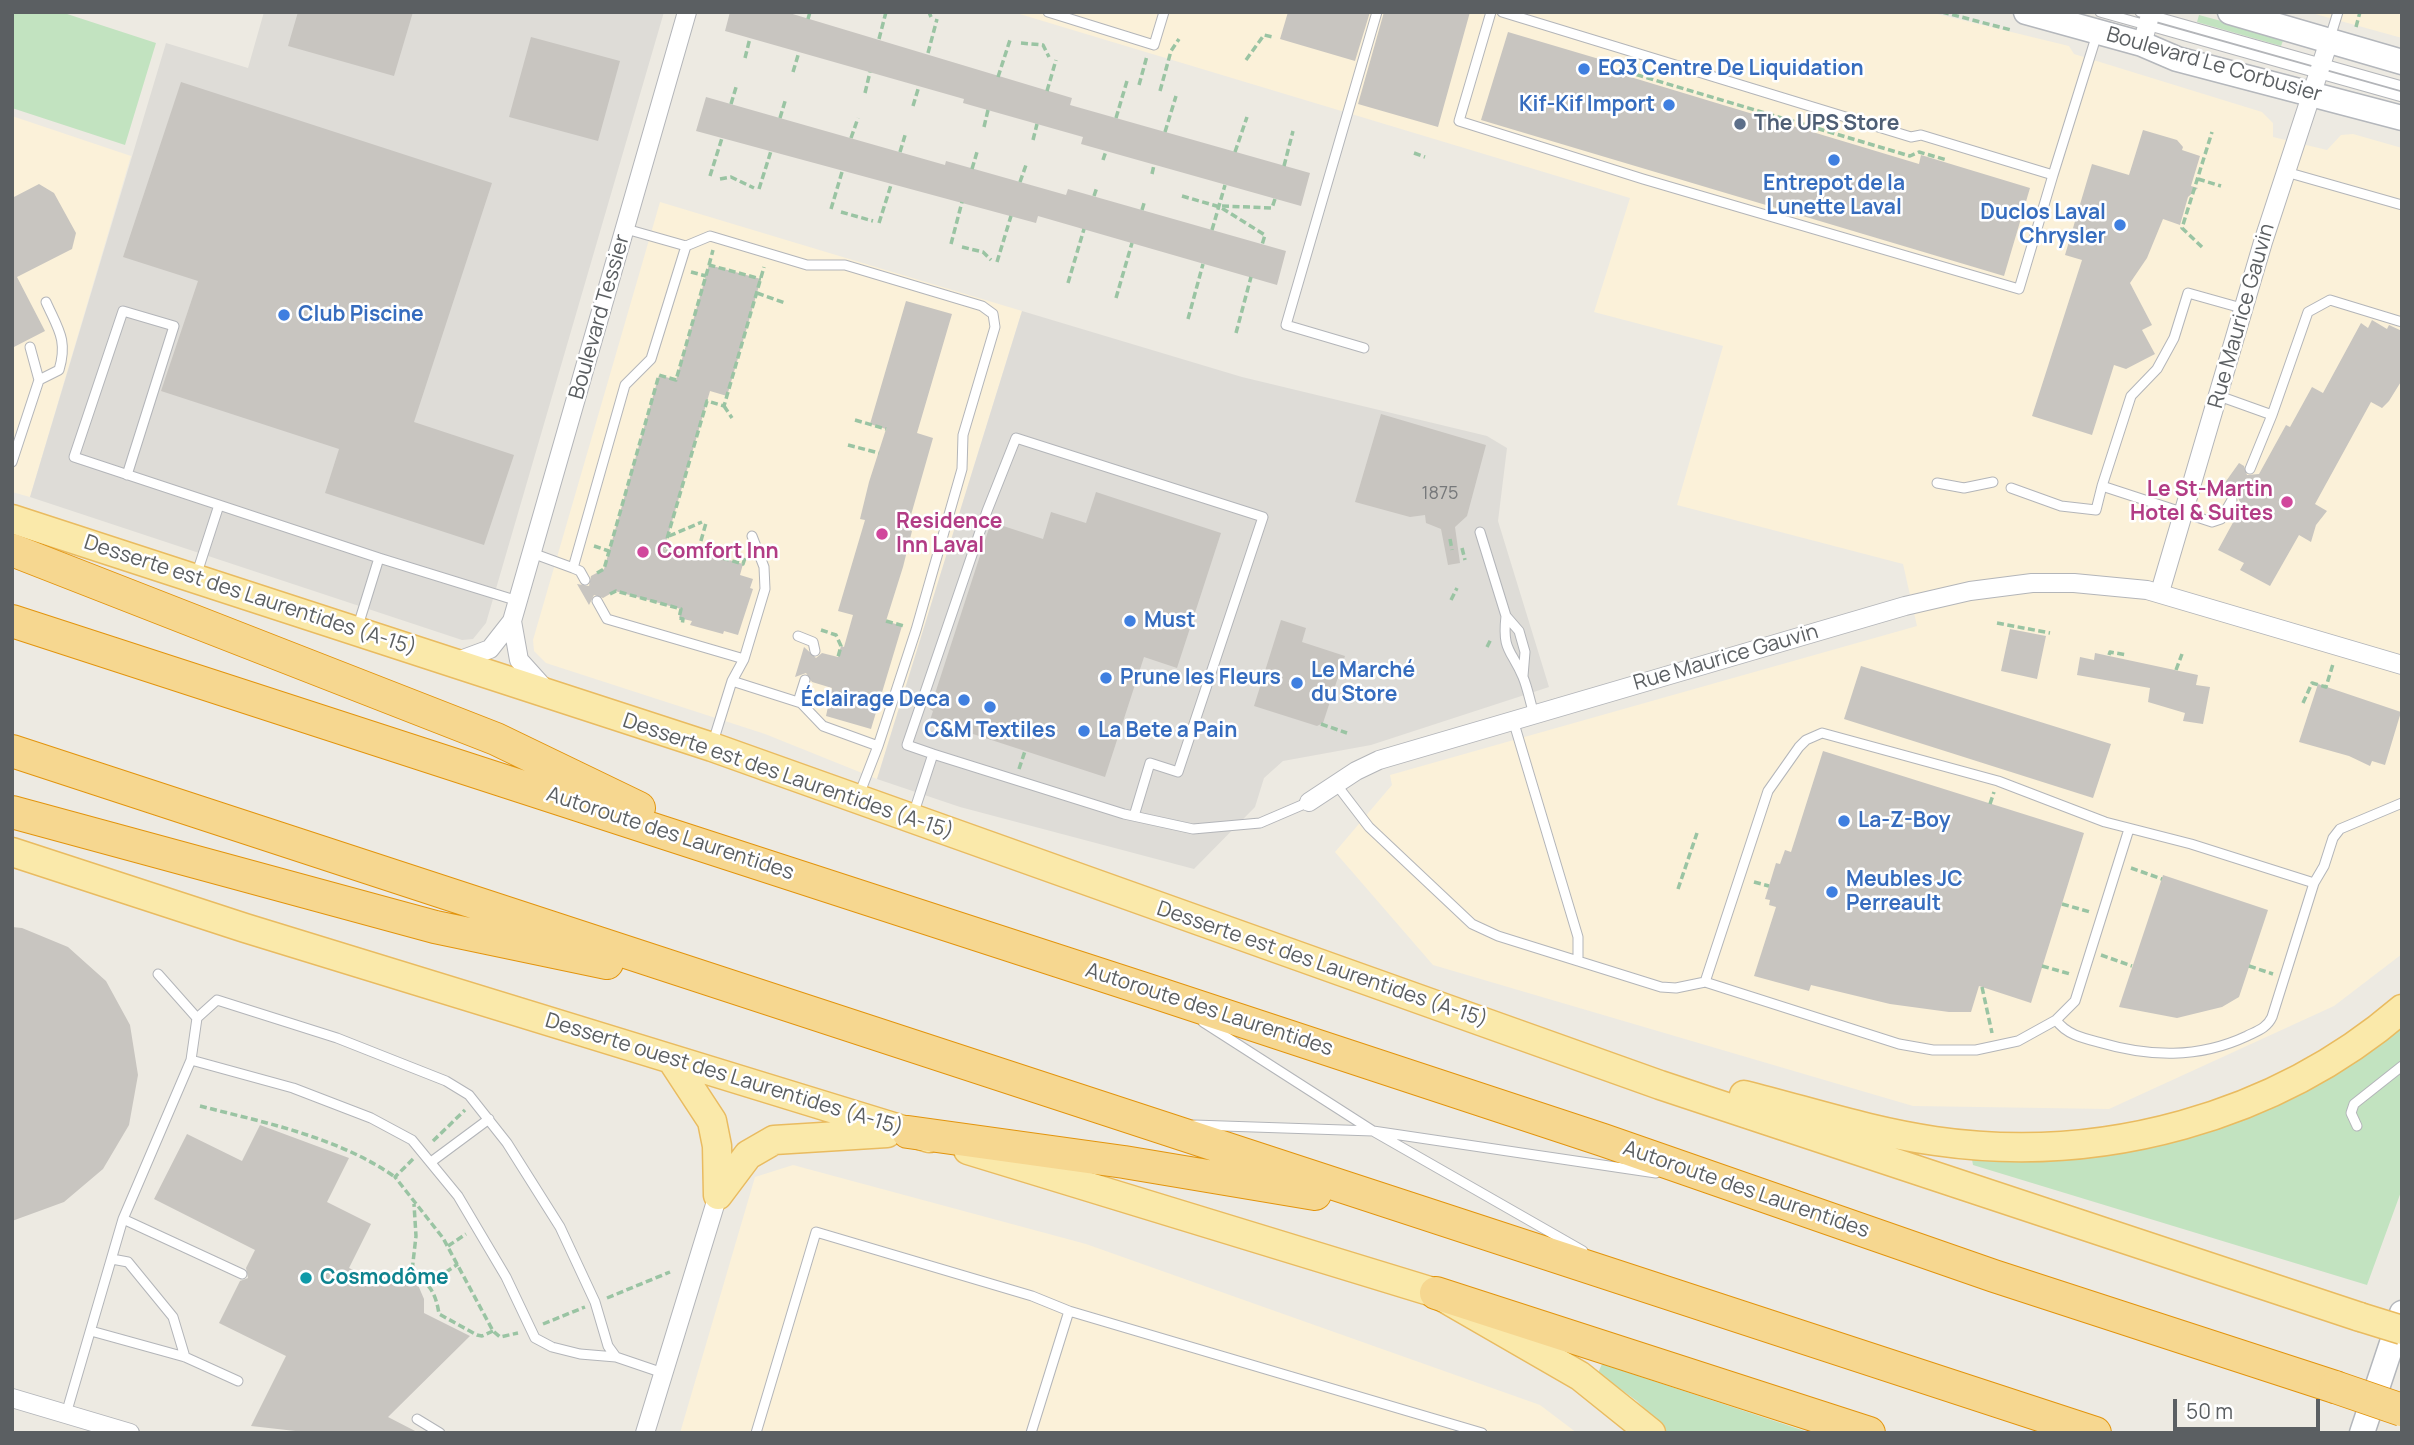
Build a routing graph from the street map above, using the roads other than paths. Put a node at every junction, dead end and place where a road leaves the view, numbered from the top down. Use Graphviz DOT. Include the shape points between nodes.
graph roads {
  1 [pos="687,12"];
  2 [pos="1048,12"];
  3 [pos="1164,12"];
  4 [pos="1377,12"];
  5 [pos="1491,12"];
  6 [pos="1503,12"];
  7 [pos="2026,12"];
  8 [pos="2230,12"];
  9 [pos="2338,12"];
  10 [pos="2099,22"];
  11 [pos="2146,22"];
  12 [pos="2402,62"];
  13 [pos="2320,68"];
  14 [pos="2402,86"];
  15 [pos="2402,97"];
  16 [pos="2402,118"];
  17 [pos="2286,172"];
  18 [pos="2053,174"];
  19 [pos="2402,205"];
  20 [pos="626,229"];
  21 [pos="686,246"];
  22 [pos="46,302"];
  23 [pos="2245,310"];
  24 [pos="2402,322"];
  25 [pos="30,347"];
  26 [pos="1364,348"];
  27 [pos="39,380"];
  28 [pos="2219,396"];
  29 [pos="2272,415"];
  30 [pos="14,451"];
  31 [pos="12,463"];
  32 [pos="2250,469"];
  33 [pos="127,475"];
  34 [pos="1993,482"];
  35 [pos="1937,483"];
  36 [pos="2102,486"];
  37 [pos="2011,488"];
  38 [pos="2232,500"];
  39 [pos="219,505"];
  40 [pos="2182,513"];
  41 [pos="12,519"];
  42 [pos="1480,532"];
  43 [pos="752,536"];
  44 [pos="12,550"];
  45 [pos="532,553"];
  46 [pos="379,558"];
  47 [pos="573,568"];
  48 [pos="196,577"];
  49 [pos="585,580"];
  50 [pos="2160,592"];
  51 [pos="518,601"];
  52 [pos="597,601"];
  53 [pos="1506,616"];
  54 [pos="12,621"];
  55 [pos="512,621"];
  56 [pos="357,631"];
  57 [pos="798,636"];
  58 [pos="815,651"];
  59 [pos="744,659"];
  60 [pos="451,663"];
  61 [pos="2402,665"];
  62 [pos="1522,676"];
  63 [pos="805,680"];
  64 [pos="732,681"];
  65 [pos="551,696"];
  66 [pos="798,702"];
  67 [pos="1534,714"];
  68 [pos="1513,720"];
  69 [pos="878,746"];
  70 [pos="712,747"];
  71 [pos="12,751"];
  72 [pos="933,754"];
  73 [pos="1336,784"];
  74 [pos="858,800"];
  75 [pos="1308,802"];
  76 [pos="2402,803"];
  77 [pos="12,812"];
  78 [pos="1134,816"];
  79 [pos="911,820"];
  80 [pos="2129,829"];
  81 [pos="12,852"];
  82 [pos="734,855"];
  83 [pos="2314,883"];
  84 [pos="1578,961"];
  85 [pos="158,974"];
  86 [pos="1704,982"];
  87 [pos="1157,993"];
  88 [pos="769,997"];
  89 [pos="2402,1009"];
  90 [pos="197,1018"];
  91 [pos="2056,1020"];
  92 [pos="1559,1048"];
  93 [pos="191,1060"];
  94 [pos="672,1060"];
  95 [pos="2402,1066"];
  96 [pos="489,1119"];
  97 [pos="1150,1123"];
  98 [pos="2357,1126"];
  99 [pos="1373,1131"];
  100 [pos="908,1132"];
  101 [pos="431,1162"];
  102 [pos="1726,1183"];
  103 [pos="718,1195"];
  104 [pos="1418,1211"];
  105 [pos="123,1219"];
  106 [pos="112,1259"];
  107 [pos="242,1274"];
  108 [pos="1641,1284"];
  109 [pos="1436,1293"];
  110 [pos="1069,1311"];
  111 [pos="2402,1313"];
  112 [pos="2402,1330"];
  113 [pos="91,1331"];
  114 [pos="185,1356"];
  115 [pos="616,1357"];
  116 [pos="663,1373"];
  117 [pos="238,1381"];
  118 [pos="12,1398"];
  119 [pos="2402,1410"];
  120 [pos="66,1414"];
  121 [pos="417,1419"];
  122 [pos="130,1433"];
  123 [pos="440,1433"];
  124 [pos="645,1433"];
  125 [pos="756,1433"];
  126 [pos="1031,1433"];
  127 [pos="1482,1433"];
  128 [pos="1651,1433"];
  129 [pos="1869,1433"];
  130 [pos="2095,1433"];
  131 [pos="2362,1433"];
  1 -- 20 [label="street, Boulevard Tessier"];
  2 -- 3 [label="lane" via="1154,45"];
  4 -- 26 [label="lane" via="1286,325"];
  5 -- 18 [label="lane" via="1459,121 2019,289"];
  6 -- 18 [label="lane" via="1813,109"];
  7 -- 10 [label="street, Boulevard Le Corbusier"];
  8 -- 13 [label="street, Boulevard Le Corbusier"];
  9 -- 13 [label="lane"];
  10 -- 11 [label="street, Boulevard Le Corbusier"];
  10 -- 18 [label="lane"];
  11 -- 13 [label="lane, Boulevard Le Corbusier"];
  11 -- 13 [label="street, Boulevard Le Corbusier" via="2177,59"];
  12 -- 13 [label="street, Boulevard Le Corbusier"];
  13 -- 14 [label="lane, Boulevard Le Corbusier"];
  13 -- 15 [label="lane, Boulevard Le Corbusier"];
  13 -- 16 [label="street, Boulevard Le Corbusier"];
  13 -- 17 [label="street, Rue Maurice Gauvin"];
  17 -- 19 [label="lane"];
  17 -- 23 [label="street, Rue Maurice Gauvin"];
  20 -- 21 [label="lane"];
  20 -- 45 [label="street, Boulevard Tessier"];
  21 -- 47 [label="lane" via="651,359 625,385"];
  21 -- 69 [label="lane" via="710,236 807,265 845,265 982,306 995,318 963,435 962,469"];
  22 -- 27 [label="lane" via="64,341 64,354 59,370"];
  23 -- 28 [label="street, Rue Maurice Gauvin"];
  23 -- 36 [label="lane" via="2188,293 2174,338 2157,369 2131,396"];
  24 -- 29 [label="lane" via="2330,300 2308,312"];
  25 -- 27 [label="lane"];
  27 -- 30 [label="lane"];
  28 -- 29 [label="lane"];
  28 -- 40 [label="street, Rue Maurice Gauvin"];
  29 -- 32 [label="lane"];
  30 -- 31 [label="lane"];
  33 -- 33 [label="lane" via="74,457 123,311 174,326"];
  33 -- 39 [label="lane"];
  34 -- 35 [label="lane" via="1964,488"];
  36 -- 37 [label="lane" via="2096,510 2061,506"];
  36 -- 40 [label="lane"];
  38 -- 40 [label="lane" via="2215,522"];
  39 -- 46 [label="lane"];
  39 -- 48 [label="lane"];
  40 -- 50 [label="street, Rue Maurice Gauvin"];
  41 -- 48 [label="main road, Desserte est des Laurentides (A-15)"];
  42 -- 53 [label="lane"];
  43 -- 59 [label="lane" via="764,567 765,589"];
  44 -- 82 [label="highway" via="496,739"];
  45 -- 47 [label="lane"];
  45 -- 51 [label="street, Boulevard Tessier"];
  46 -- 51 [label="lane"];
  46 -- 56 [label="lane"];
  47 -- 49 [label="lane"];
  48 -- 56 [label="main road, Desserte est des Laurentides (A-15)"];
  50 -- 61 [label="street, Rue Maurice Gauvin"];
  50 -- 67 [label="street, Rue Maurice Gauvin" via="2053,583 1950,595"];
  51 -- 55 [label="street, Boulevard Tessier"];
  52 -- 59 [label="lane" via="607,619"];
  53 -- 62 [label="lane" via="1503,636"];
  53 -- 62 [label="lane" via="1525,652"];
  54 -- 82 [label="highway, Autoroute des Laurentides"];
  55 -- 60 [label="street, Boulevard Tessier" via="490,649"];
  55 -- 65 [label="street, Boulevard Tessier" via="519,660"];
  56 -- 60 [label="main road, Desserte est des Laurentides (A-15)"];
  57 -- 58 [label="lane" via="813,642"];
  59 -- 64 [label="lane"];
  60 -- 65 [label="main road, Desserte est des Laurentides (A-15)"];
  62 -- 67 [label="lane"];
  63 -- 66 [label="lane"];
  64 -- 66 [label="lane"];
  64 -- 70 [label="lane"];
  65 -- 70 [label="main road, Desserte est des Laurentides (A-15)"];
  66 -- 69 [label="lane" via="823,726"];
  67 -- 68 [label="street, Rue Maurice Gauvin"];
  68 -- 73 [label="street, Rue Maurice Gauvin" via="1380,760"];
  68 -- 84 [label="lane" via="1578,937"];
  69 -- 74 [label="lane"];
  70 -- 74 [label="main road, Desserte est des Laurentides (A-15)"];
  71 -- 88 [label="highway"];
  72 -- 78 [label="lane"];
  72 -- 78 [label="lane" via="907,745 1016,438 1263,517 1178,772 1150,763"];
  72 -- 79 [label="lane"];
  73 -- 75 [label="street, Rue Maurice Gauvin"];
  73 -- 84 [label="lane" via="1369,827 1472,925"];
  74 -- 79 [label="main road, Desserte est des Laurentides (A-15)"];
  75 -- 78 [label="lane" via="1267,822 1216,828 1193,829"];
  76 -- 83 [label="lane" via="2340,829"];
  77 -- 88 [label="highway" via="435,927"];
  79 -- 92 [label="main road, Desserte est des Laurentides (A-15)"];
  80 -- 83 [label="lane"];
  80 -- 86 [label="lane" via="1998,781 1840,736 1815,735 1799,747 1768,790"];
  80 -- 91 [label="lane" via="2075,1001"];
  81 -- 94 [label="main road, Desserte ouest des Laurentides (A-15)"];
  82 -- 87 [label="highway, Autoroute des Laurentides"];
  83 -- 91 [label="lane" via="2272,1017 2258,1031 2205,1051 2159,1054 2082,1038"];
  84 -- 86 [label="lane" via="1669,988"];
  85 -- 90 [label="lane"];
  86 -- 91 [label="lane" via="1899,1044 1933,1049 1996,1047 2018,1041"];
  87 -- 99 [label="lane"];
  87 -- 102 [label="highway, Autoroute des Laurentides"];
  88 -- 97 [label="highway"];
  89 -- 92 [label="main road" via="2328,1062 2239,1106 2141,1135 2056,1146 1988,1146 1910,1137"];
  90 -- 93 [label="lane"];
  90 -- 96 [label="lane" via="217,1000 313,1029 446,1081 469,1096"];
  92 -- 112 [label="main road, bridge"];
  93 -- 101 [label="lane" via="293,1087 372,1118 412,1140"];
  93 -- 105 [label="lane"];
  94 -- 100 [label="main road, Desserte ouest des Laurentides (A-15)"];
  94 -- 103 [label="main road" via="712,1121"];
  95 -- 98 [label="lane" via="2354,1104 2351,1113"];
  96 -- 101 [label="lane"];
  96 -- 115 [label="lane" via="560,1227"];
  97 -- 99 [label="lane"];
  97 -- 104 [label="highway"];
  99 -- 102 [label="lane"];
  99 -- 108 [label="lane"];
  100 -- 103 [label="main road" via="774,1140 748,1155"];
  100 -- 104 [label="highway"];
  100 -- 109 [label="main road, Desserte ouest des Laurentides (A-15)"];
  101 -- 115 [label="lane" via="491,1249 535,1338 580,1354"];
  102 -- 119 [label="highway, Autoroute des Laurentides, bridge"];
  103 -- 116 [label="street"];
  104 -- 108 [label="highway"];
  105 -- 106 [label="lane"];
  105 -- 107 [label="lane"];
  106 -- 113 [label="lane"];
  106 -- 114 [label="lane" via="128,1262 173,1317"];
  108 -- 130 [label="highway"];
  109 -- 128 [label="main road, Desserte ouest des Laurentides (A-15)" via="1580,1376"];
  109 -- 129 [label="highway"];
  110 -- 125 [label="lane" via="816,1232"];
  110 -- 126 [label="lane"];
  110 -- 127 [label="lane"];
  111 -- 131 [label="street"];
  113 -- 114 [label="lane"];
  113 -- 120 [label="lane"];
  114 -- 117 [label="lane"];
  115 -- 116 [label="lane"];
  116 -- 124 [label="street"];
  118 -- 120 [label="street"];
  120 -- 122 [label="street"];
  121 -- 123 [label="lane"];
}
